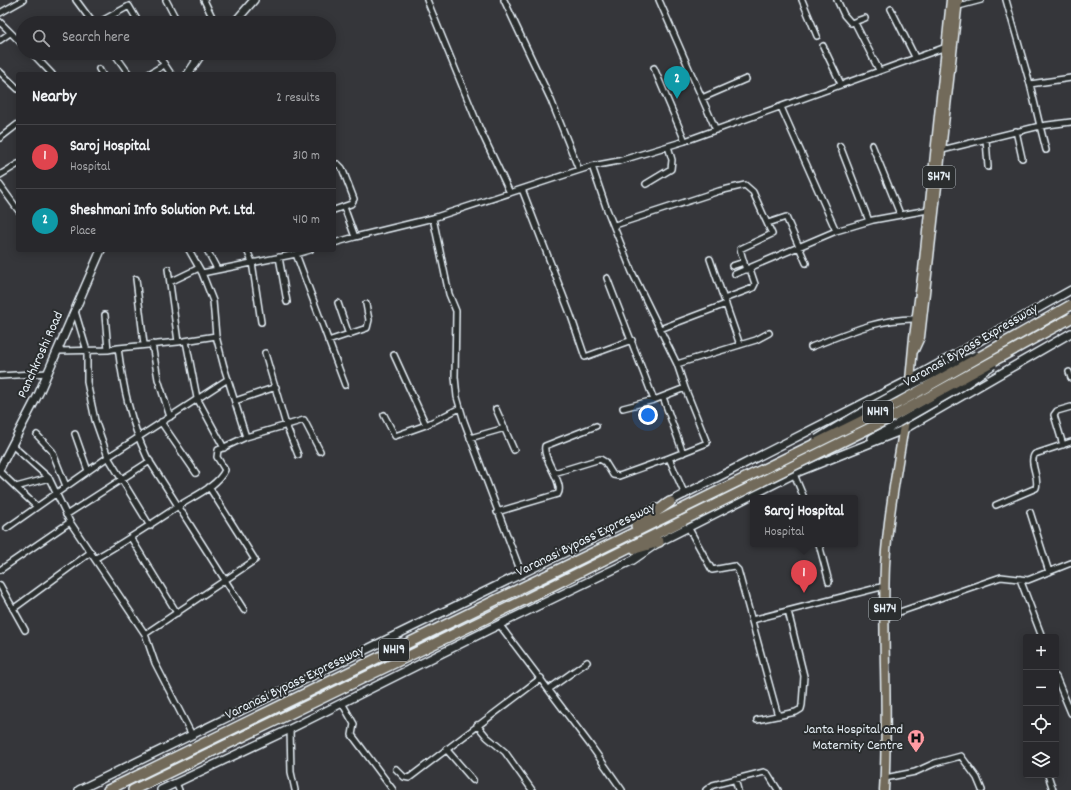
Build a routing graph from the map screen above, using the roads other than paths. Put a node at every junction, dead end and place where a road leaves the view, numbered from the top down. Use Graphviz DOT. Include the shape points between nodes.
graph roads {
  1 [pos="23,0"];
  2 [pos="76,0"];
  3 [pos="166,0"];
  4 [pos="204,0"];
  5 [pos="254,0"];
  6 [pos="427,0"];
  7 [pos="504,0"];
  8 [pos="659,0"];
  9 [pos="802,0"];
  10 [pos="837,0"];
  11 [pos="981,0"];
  12 [pos="1006,0"];
  13 [pos="954,4"];
  14 [pos="891,9"];
  15 [pos="0,13"];
  16 [pos="88,16"];
  17 [pos="111,16"];
  18 [pos="135,16"];
  19 [pos="174,16"];
  20 [pos="212,16"];
  21 [pos="240,16"];
  22 [pos="866,18"];
  23 [pos="0,22"];
  24 [pos="855,23"];
  25 [pos="10,33"];
  26 [pos="817,36"];
  27 [pos="16,39"];
  28 [pos="0,40"];
  29 [pos="823,46"];
  30 [pos="946,47"];
  31 [pos="915,57"];
  32 [pos="39,60"];
  33 [pos="119,60"];
  34 [pos="161,60"];
  35 [pos="196,61"];
  36 [pos="164,65"];
  37 [pos="654,68"];
  38 [pos="879,70"];
  39 [pos="0,72"];
  40 [pos="50,72"];
  41 [pos="128,72"];
  42 [pos="152,72"];
  43 [pos="169,72"];
  44 [pos="189,72"];
  45 [pos="1071,78"];
  46 [pos="746,79"];
  47 [pos="841,84"];
  48 [pos="1030,84"];
  49 [pos="16,87"];
  50 [pos="702,98"];
  51 [pos="782,106"];
  52 [pos="1071,122"];
  53 [pos="16,126"];
  54 [pos="1040,126"];
  55 [pos="716,130"];
  56 [pos="1016,131"];
  57 [pos="0,138"];
  58 [pos="986,139"];
  59 [pos="685,141"];
  60 [pos="872,145"];
  61 [pos="668,146"];
  62 [pos="840,146"];
  63 [pos="942,150"];
  64 [pos="1046,150"];
  65 [pos="1022,158"];
  66 [pos="336,164"];
  67 [pos="16,165"];
  68 [pos="592,166"];
  69 [pos="988,167"];
  70 [pos="579,170"];
  71 [pos="0,175"];
  72 [pos="646,184"];
  73 [pos="0,185"];
  74 [pos="522,189"];
  75 [pos="510,193"];
  76 [pos="16,207"];
  77 [pos="344,207"];
  78 [pos="336,209"];
  79 [pos="928,210"];
  80 [pos="900,214"];
  81 [pos="434,218"];
  82 [pos="869,221"];
  83 [pos="768,223"];
  84 [pos="615,226"];
  85 [pos="836,232"];
  86 [pos="355,237"];
  87 [pos="336,242"];
  88 [pos="799,247"];
  89 [pos="100,252"];
  90 [pos="189,252"];
  91 [pos="208,252"];
  92 [pos="248,252"];
  93 [pos="303,252"];
  94 [pos="296,254"];
  95 [pos="279,257"];
  96 [pos="710,259"];
  97 [pos="252,262"];
  98 [pos="744,262"];
  99 [pos="806,263"];
  100 [pos="732,266"];
  101 [pos="168,269"];
  102 [pos="218,269"];
  103 [pos="748,269"];
  104 [pos="200,270"];
  105 [pos="735,274"];
  106 [pos="607,278"];
  107 [pos="136,279"];
  108 [pos="170,282"];
  109 [pos="1071,290"];
  110 [pos="287,302"];
  111 [pos="725,302"];
  112 [pos="338,303"];
  113 [pos="366,304"];
  114 [pos="1071,305"];
  115 [pos="75,311"];
  116 [pos="105,315"];
  117 [pos="1071,318"];
  118 [pos="916,319"];
  119 [pos="261,322"];
  120 [pos="660,329"];
  121 [pos="769,333"];
  122 [pos="1071,333"];
  123 [pos="349,335"];
  124 [pos="216,336"];
  125 [pos="632,340"];
  126 [pos="186,341"];
  127 [pos="328,341"];
  128 [pos="178,342"];
  129 [pos="144,344"];
  130 [pos="152,344"];
  131 [pos="740,345"];
  132 [pos="811,347"];
  133 [pos="1020,347"];
  134 [pos="118,348"];
  135 [pos="58,350"];
  136 [pos="108,350"];
  137 [pos="87,351"];
  138 [pos="913,352"];
  139 [pos="265,353"];
  140 [pos="394,355"];
  141 [pos="677,364"];
  142 [pos="48,372"];
  143 [pos="1069,372"];
  144 [pos="0,376"];
  145 [pos="228,378"];
  146 [pos="1071,378"];
  147 [pos="911,379"];
  148 [pos="345,386"];
  149 [pos="276,387"];
  150 [pos="685,388"];
  151 [pos="663,397"];
  152 [pos="197,398"];
  153 [pos="654,400"];
  154 [pos="235,401"];
  155 [pos="1071,407"];
  156 [pos="460,408"];
  157 [pos="496,408"];
  158 [pos="623,408"];
  159 [pos="384,416"];
  160 [pos="170,417"];
  161 [pos="161,422"];
  162 [pos="286,425"];
  163 [pos="426,425"];
  164 [pos="596,426"];
  165 [pos="900,426"];
  166 [pos="505,428"];
  167 [pos="75,434"];
  168 [pos="37,435"];
  169 [pos="246,437"];
  170 [pos="138,438"];
  171 [pos="470,438"];
  172 [pos="1071,442"];
  173 [pos="1063,445"];
  174 [pos="13,446"];
  175 [pos="224,448"];
  176 [pos="514,450"];
  177 [pos="320,451"];
  178 [pos="683,453"];
  179 [pos="298,455"];
  180 [pos="108,457"];
  181 [pos="669,458"];
  182 [pos="150,461"];
  183 [pos="0,468"];
  184 [pos="88,471"];
  185 [pos="0,472"];
  186 [pos="196,473"];
  187 [pos="554,473"];
  188 [pos="794,474"];
  189 [pos="49,478"];
  190 [pos="121,479"];
  191 [pos="66,486"];
  192 [pos="16,487"];
  193 [pos="209,487"];
  194 [pos="56,493"];
  195 [pos="685,494"];
  196 [pos="803,495"];
  197 [pos="670,502"];
  198 [pos="996,505"];
  199 [pos="37,507"];
  200 [pos="177,507"];
  201 [pos="498,512"];
  202 [pos="1030,512"];
  203 [pos="66,515"];
  204 [pos="70,522"];
  205 [pos="686,523"];
  206 [pos="150,526"];
  207 [pos="7,528"];
  208 [pos="131,538"];
  209 [pos="659,542"];
  210 [pos="820,547"];
  211 [pos="601,548"];
  212 [pos="91,552"];
  213 [pos="612,556"];
  214 [pos="96,558"];
  215 [pos="1071,563"];
  216 [pos="0,570"];
  217 [pos="1049,572"];
  218 [pos="522,575"];
  219 [pos="1020,579"];
  220 [pos="225,580"];
  221 [pos="829,582"];
  222 [pos="0,586"];
  223 [pos="885,586"];
  224 [pos="13,609"];
  225 [pos="244,610"];
  226 [pos="788,611"];
  227 [pos="177,613"];
  228 [pos="885,617"];
  229 [pos="752,620"];
  230 [pos="499,624"];
  231 [pos="25,630"];
  232 [pos="145,634"];
  233 [pos="1041,634"];
  234 [pos="587,662"];
  235 [pos="541,678"];
  236 [pos="1059,683"];
  237 [pos="549,689"];
  238 [pos="342,703"];
  239 [pos="1070,706"];
  240 [pos="1071,714"];
  241 [pos="778,716"];
  242 [pos="757,720"];
  243 [pos="477,725"];
  244 [pos="290,729"];
  245 [pos="192,734"];
  246 [pos="446,749"];
  247 [pos="396,770"];
  248 [pos="885,778"];
  249 [pos="1049,778"];
  250 [pos="735,779"];
  251 [pos="473,780"];
  252 [pos="178,786"];
  253 [pos="79,790"];
  254 [pos="108,790"];
  255 [pos="133,790"];
  256 [pos="161,790"];
  257 [pos="295,790"];
  258 [pos="393,790"];
  259 [pos="532,790"];
  260 [pos="622,790"];
  261 [pos="706,790"];
  262 [pos="738,790"];
  263 [pos="778,790"];
  264 [pos="884,790"];
  265 [pos="982,790"];
  266 [pos="1053,790"];
  1 -- 15 [label="street"];
  2 -- 16 [label="street"];
  3 -- 19 [label="street"];
  4 -- 20 [label="street"];
  5 -- 21 [label="street"];
  6 -- 75 [label="street"];
  7 -- 70 [label="street" via="551,100"];
  8 -- 50 [label="street"];
  9 -- 26 [label="street"];
  10 -- 24 [label="street" via="848,20"];
  11 -- 13 [label="street"];
  12 -- 48 [label="street"];
  13 -- 30 [label="main road, SH74"];
  13 -- 63 [label="main road, SH74"];
  14 -- 31 [label="street"];
  17 -- 18 [label="street" via="129,6"];
  22 -- 24 [label="street"];
  23 -- 25 [label="street"];
  24 -- 38 [label="street"];
  25 -- 27 [label="street"];
  25 -- 28 [label="street"];
  29 -- 47 [label="street"];
  30 -- 31 [label="street"];
  30 -- 79 [label="main road, SH74"];
  31 -- 38 [label="street"];
  32 -- 40 [label="street"];
  33 -- 41 [label="street"];
  34 -- 36 [label="street"];
  35 -- 44 [label="street"];
  36 -- 42 [label="street"];
  36 -- 43 [label="street"];
  37 -- 59 [label="street"];
  38 -- 47 [label="street"];
  39 -- 49 [label="street"];
  45 -- 48 [label="street"];
  46 -- 50 [label="street"];
  47 -- 51 [label="street"];
  48 -- 54 [label="street"];
  50 -- 55 [label="street"];
  51 -- 55 [label="street"];
  51 -- 85 [label="street"];
  52 -- 54 [label="street"];
  53 -- 57 [label="street"];
  54 -- 56 [label="street"];
  54 -- 64 [label="street"];
  55 -- 59 [label="street"];
  56 -- 58 [label="street"];
  56 -- 65 [label="street"];
  58 -- 63 [label="street"];
  58 -- 69 [label="street"];
  59 -- 61 [label="street"];
  60 -- 80 [label="street"];
  61 -- 68 [label="street" via="619,161"];
  61 -- 72 [label="street" via="672,160 671,169"];
  62 -- 82 [label="street"];
  63 -- 138 [label="main road, SH74" via="920,338"];
  66 -- 77 [label="street" via="342,168 353,195 353,202"];
  67 -- 71 [label="street"];
  68 -- 70 [label="street"];
  68 -- 84 [label="street"];
  70 -- 74 [label="street"];
  73 -- 76 [label="street"];
  74 -- 75 [label="street"];
  74 -- 125 [label="street" via="585,357"];
  75 -- 81 [label="street"];
  77 -- 78 [label="street"];
  77 -- 86 [label="street"];
  79 -- 80 [label="street"];
  79 -- 118 [label="main road, SH74"];
  80 -- 82 [label="street"];
  81 -- 86 [label="street"];
  81 -- 156 [label="street" via="449,294 456,312 455,378"];
  82 -- 85 [label="street"];
  83 -- 84 [label="street" via="753,192 745,185 719,191"];
  83 -- 88 [label="street" via="786,217"];
  83 -- 98 [label="street" via="771,236 740,249"];
  84 -- 120 [label="street" via="632,272"];
  85 -- 88 [label="street"];
  86 -- 87 [label="street"];
  88 -- 99 [label="street"];
  88 -- 103 [label="street"];
  89 -- 115 [label="street, Panchkroshi Road"];
  90 -- 104 [label="street"];
  91 -- 102 [label="street"];
  92 -- 97 [label="street"];
  93 -- 94 [label="street"];
  94 -- 95 [label="street"];
  94 -- 127 [label="street"];
  95 -- 97 [label="street"];
  95 -- 110 [label="street"];
  96 -- 111 [label="street"];
  97 -- 102 [label="street"];
  97 -- 119 [label="street"];
  98 -- 100 [label="street"];
  98 -- 103 [label="street"];
  101 -- 108 [label="street"];
  102 -- 104 [label="street"];
  103 -- 105 [label="street"];
  103 -- 111 [label="street" via="755,284 753,288"];
  104 -- 108 [label="street"];
  104 -- 124 [label="street" via="213,301"];
  106 -- 125 [label="street"];
  107 -- 129 [label="street"];
  108 -- 128 [label="street"];
  109 -- 147 [label="street"];
  111 -- 120 [label="street"];
  111 -- 131 [label="street"];
  112 -- 123 [label="street"];
  113 -- 123 [label="street" via="369,325 364,330"];
  114 -- 211 [label="highway, Varanasi Bypass Expressway / NH19, bridge" via="900,402"];
  115 -- 135 [label="street, Panchkroshi Road"];
  115 -- 137 [label="street"];
  116 -- 136 [label="street"];
  117 -- 133 [label="highway, Varanasi Bypass Expressway / NH19, bridge"];
  118 -- 132 [label="street" via="901,319 864,326"];
  118 -- 138 [label="main road, SH74"];
  120 -- 141 [label="street"];
  121 -- 131 [label="street"];
  122 -- 165 [label="street"];
  123 -- 127 [label="street"];
  124 -- 126 [label="street"];
  124 -- 145 [label="street"];
  125 -- 153 [label="street"];
  126 -- 128 [label="street"];
  126 -- 152 [label="street"];
  127 -- 148 [label="street"];
  128 -- 130 [label="street"];
  129 -- 130 [label="street"];
  129 -- 134 [label="street"];
  130 -- 160 [label="street" via="158,379"];
  131 -- 141 [label="street"];
  133 -- 165 [label="street, bridge"];
  133 -- 205 [label="highway, Varanasi Bypass Expressway / NH19, bridge" via="894,416"];
  134 -- 136 [label="street"];
  134 -- 170 [label="street" via="126,400"];
  135 -- 137 [label="street"];
  135 -- 142 [label="street, Panchkroshi Road"];
  136 -- 137 [label="street"];
  137 -- 180 [label="street" via="88,382 95,420"];
  138 -- 147 [label="main road, SH74"];
  139 -- 149 [label="street"];
  140 -- 163 [label="street"];
  141 -- 150 [label="street"];
  142 -- 144 [label="street"];
  142 -- 174 [label="street, Panchkroshi Road"];
  143 -- 146 [label="street"];
  145 -- 152 [label="street"];
  145 -- 154 [label="street"];
  147 -- 165 [label="main road, SH74"];
  147 -- 195 [label="street"];
  149 -- 154 [label="street"];
  149 -- 162 [label="street"];
  150 -- 151 [label="street"];
  150 -- 178 [label="street" via="708,443"];
  151 -- 153 [label="street"];
  151 -- 178 [label="street"];
  152 -- 160 [label="street"];
  152 -- 175 [label="street"];
  153 -- 158 [label="street"];
  154 -- 169 [label="street"];
  155 -- 173 [label="street" via="1057,411 1054,415"];
  156 -- 163 [label="street"];
  156 -- 171 [label="street"];
  157 -- 166 [label="street"];
  159 -- 163 [label="street" via="395,436"];
  160 -- 161 [label="street"];
  161 -- 170 [label="street"];
  161 -- 186 [label="street"];
  162 -- 169 [label="street"];
  162 -- 177 [label="street" via="306,421"];
  162 -- 179 [label="street"];
  164 -- 187 [label="street" via="545,446 545,454"];
  165 -- 188 [label="street"];
  165 -- 223 [label="main road, SH74" via="887,539"];
  166 -- 171 [label="street"];
  166 -- 176 [label="street"];
  167 -- 184 [label="street"];
  168 -- 191 [label="street" via="52,451"];
  169 -- 175 [label="street"];
  170 -- 180 [label="street"];
  170 -- 182 [label="street"];
  171 -- 201 [label="street"];
  172 -- 173 [label="street"];
  173 -- 198 [label="street" via="1034,456 1036,488"];
  174 -- 183 [label="street, Panchkroshi Road"];
  174 -- 189 [label="street"];
  175 -- 193 [label="street" via="217,454 225,470"];
  178 -- 181 [label="street"];
  180 -- 184 [label="street"];
  180 -- 190 [label="street"];
  181 -- 187 [label="street" via="618,476 612,475 605,462 600,459"];
  181 -- 195 [label="street"];
  182 -- 190 [label="street"];
  182 -- 200 [label="street"];
  184 -- 191 [label="street"];
  185 -- 192 [label="street"];
  187 -- 201 [label="street" via="559,486 558,494"];
  188 -- 196 [label="street"];
  188 -- 205 [label="street"];
  189 -- 192 [label="street"];
  189 -- 194 [label="street"];
  190 -- 203 [label="street"];
  190 -- 206 [label="street"];
  191 -- 194 [label="street"];
  192 -- 199 [label="street"];
  193 -- 200 [label="street"];
  193 -- 220 [label="street" via="255,560"];
  194 -- 199 [label="street"];
  194 -- 203 [label="street"];
  195 -- 197 [label="street"];
  197 -- 211 [label="highway"];
  197 -- 218 [label="street"];
  199 -- 207 [label="street"];
  200 -- 206 [label="street"];
  200 -- 220 [label="street"];
  201 -- 218 [label="street"];
  202 -- 217 [label="street"];
  203 -- 204 [label="street"];
  204 -- 212 [label="street"];
  204 -- 216 [label="street"];
  205 -- 209 [label="street"];
  205 -- 213 [label="highway, Varanasi Bypass Expressway / NH19"];
  205 -- 229 [label="street" via="712,570 734,566 738,570"];
  206 -- 208 [label="street"];
  208 -- 214 [label="street"];
  208 -- 227 [label="street"];
  209 -- 213 [label="highway"];
  209 -- 230 [label="street" via="633,560"];
  210 -- 221 [label="street"];
  211 -- 254 [label="highway, Varanasi Bypass Expressway / NH19"];
  212 -- 214 [label="street"];
  212 -- 224 [label="street"];
  213 -- 255 [label="highway, Varanasi Bypass Expressway / NH19"];
  214 -- 232 [label="street"];
  215 -- 217 [label="street"];
  217 -- 219 [label="street" via="1028,580"];
  218 -- 245 [label="street"];
  219 -- 228 [label="street" via="1001,576"];
  219 -- 233 [label="street"];
  220 -- 225 [label="street"];
  220 -- 227 [label="street"];
  222 -- 224 [label="street"];
  223 -- 226 [label="street"];
  223 -- 228 [label="main road, SH74"];
  224 -- 231 [label="street"];
  226 -- 229 [label="street"];
  226 -- 241 [label="street" via="803,668 804,697 799,711"];
  227 -- 232 [label="street"];
  228 -- 248 [label="main road, SH74"];
  229 -- 241 [label="street"];
  230 -- 235 [label="street"];
  230 -- 238 [label="street"];
  232 -- 245 [label="street" via="155,663"];
  234 -- 237 [label="street"];
  235 -- 237 [label="street"];
  235 -- 243 [label="street"];
  236 -- 239 [label="street"];
  237 -- 260 [label="street"];
  238 -- 244 [label="street"];
  238 -- 258 [label="street" via="354,724 352,735"];
  239 -- 240 [label="street"];
  241 -- 242 [label="street"];
  243 -- 246 [label="street"];
  243 -- 259 [label="street" via="505,752"];
  244 -- 252 [label="street"];
  244 -- 257 [label="street" via="291,772"];
  245 -- 253 [label="street"];
  246 -- 247 [label="street" via="409,778"];
  246 -- 251 [label="street"];
  248 -- 264 [label="main road, SH74"];
  248 -- 265 [label="street" via="915,772 961,756 977,778"];
  249 -- 266 [label="street"];
  250 -- 261 [label="street" via="712,785"];
  250 -- 262 [label="street"];
  250 -- 263 [label="street" via="767,772"];
  252 -- 256 [label="street"];
}
